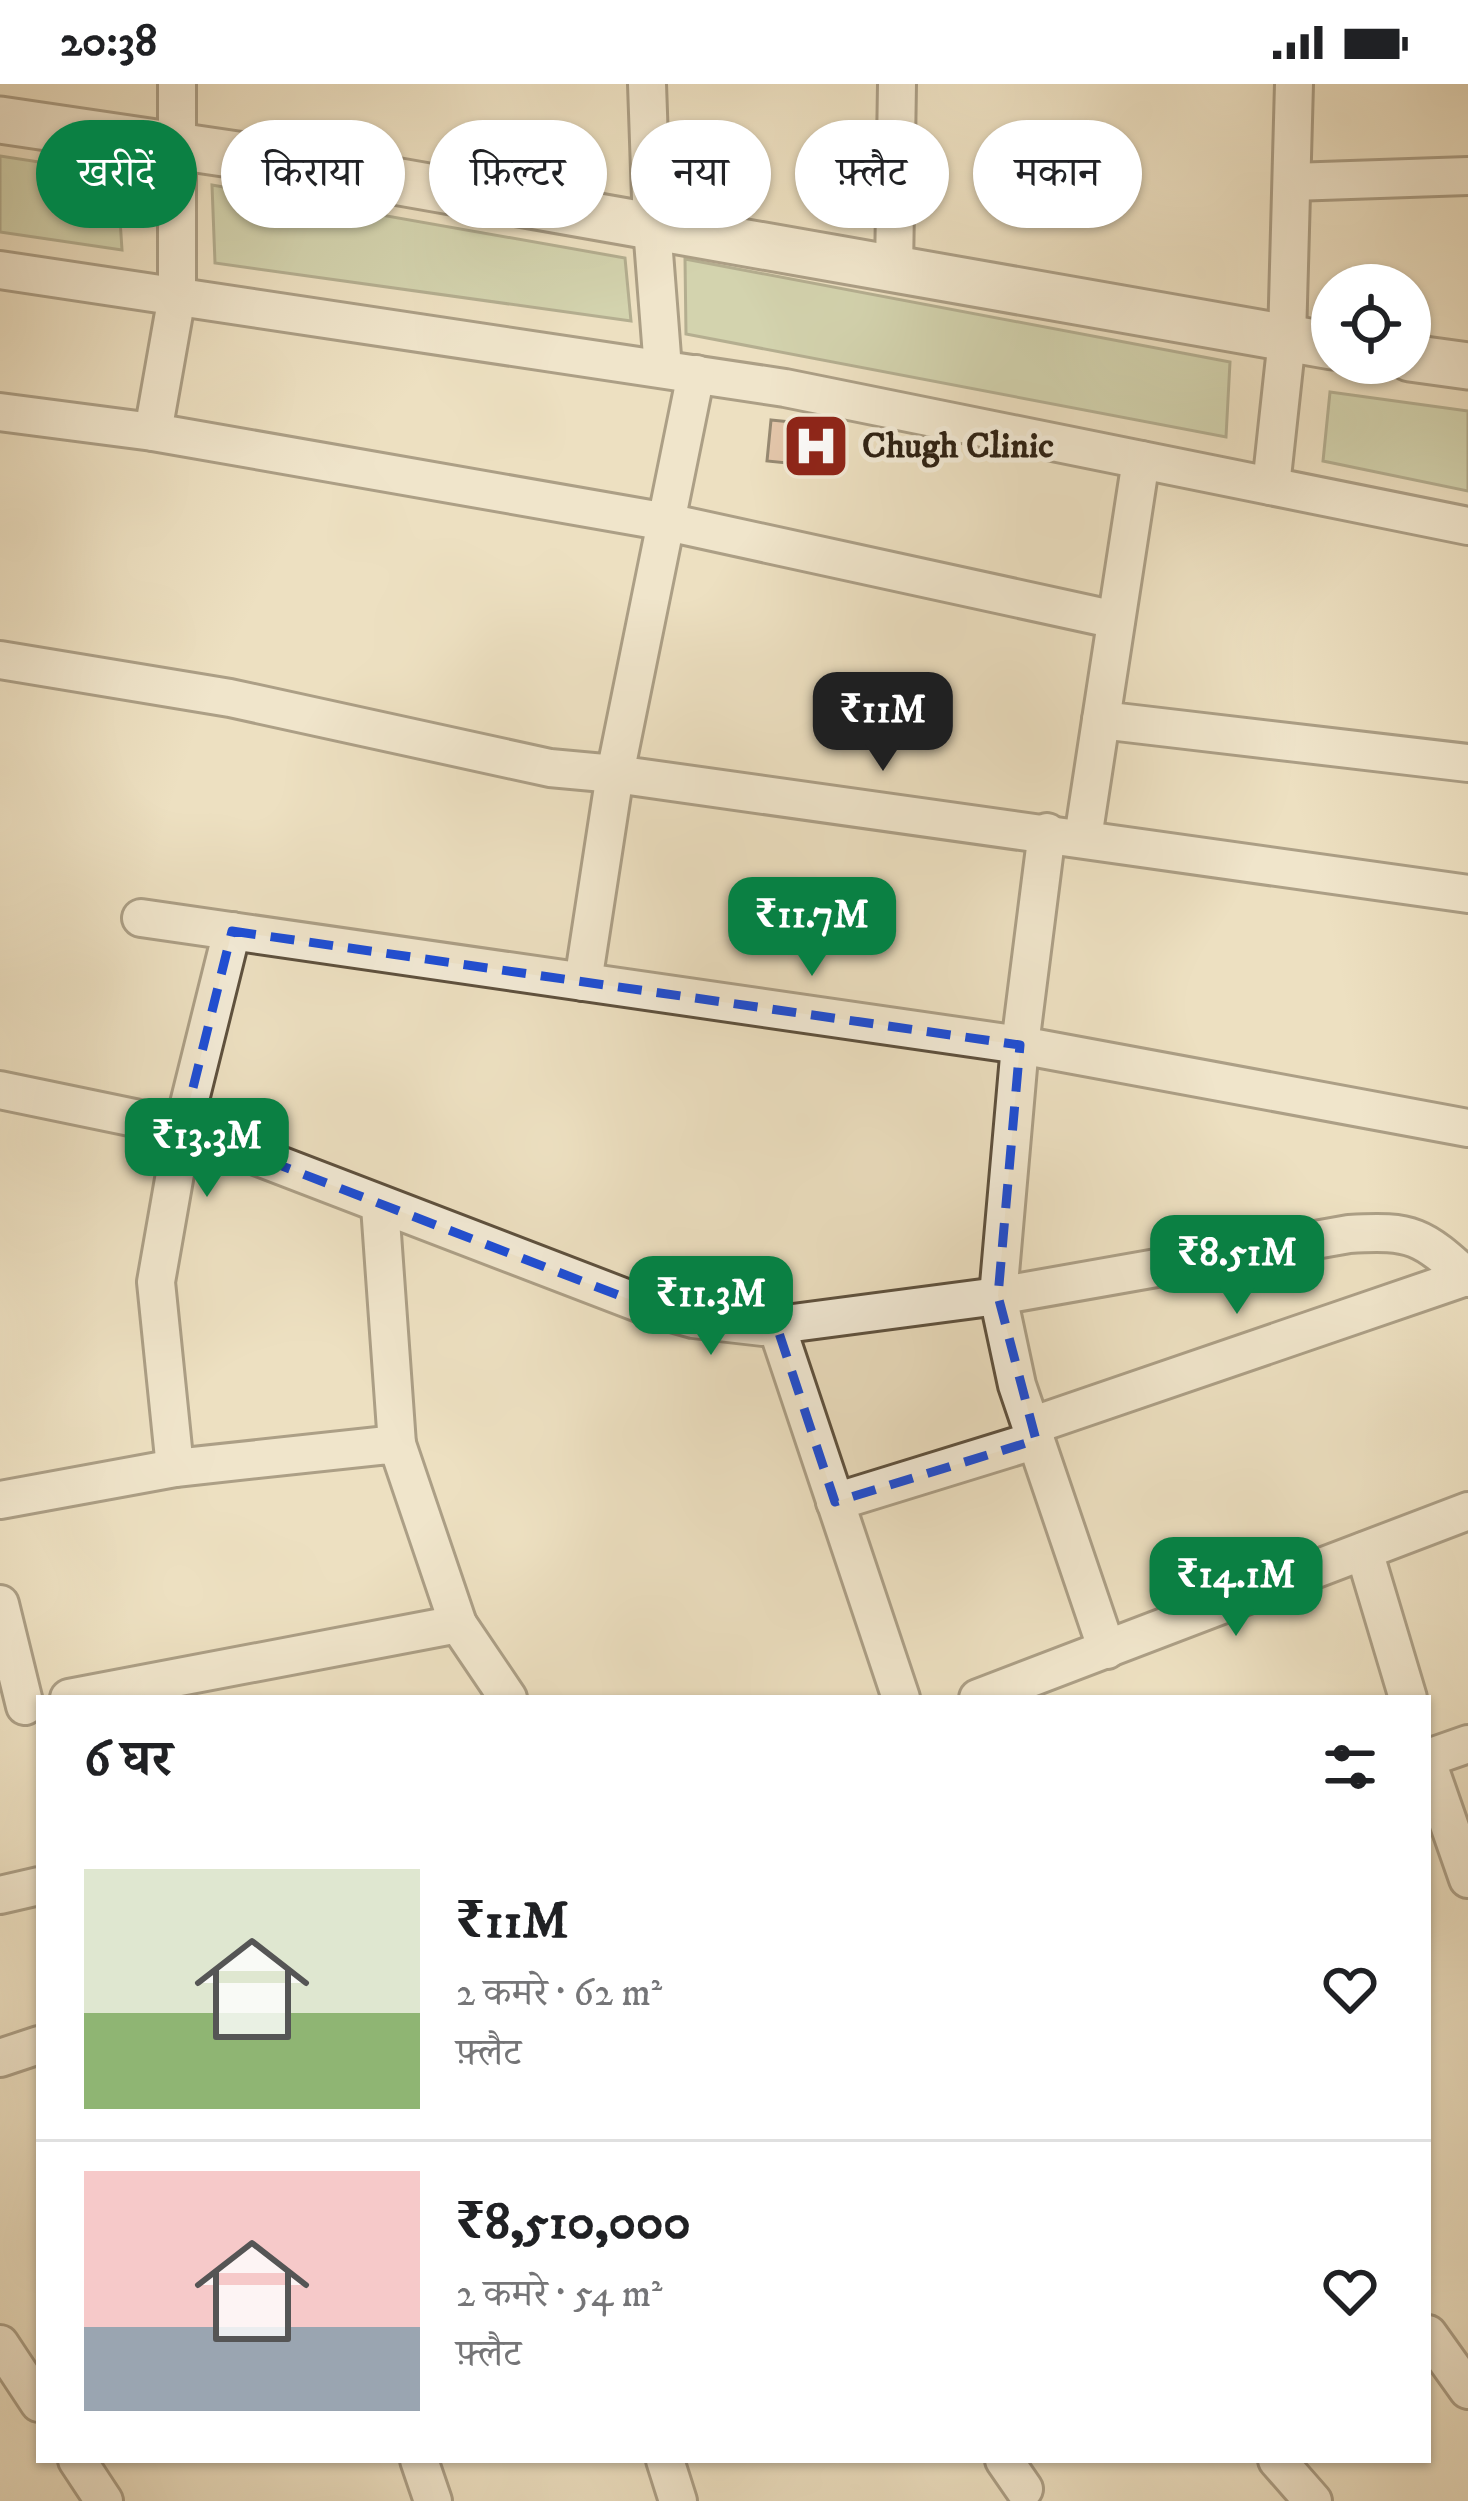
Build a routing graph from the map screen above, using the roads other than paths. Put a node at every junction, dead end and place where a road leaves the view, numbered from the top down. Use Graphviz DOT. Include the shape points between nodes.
graph roads {
  1 [pos="177,84"];
  2 [pos="647,84"];
  3 [pos="897,84"];
  4 [pos="1294,84"];
  5 [pos="0,120"];
  6 [pos="179,120"];
  7 [pos="648,120"];
  8 [pos="36,125"];
  9 [pos="197,150"];
  10 [pos="1468,176"];
  11 [pos="1292,182"];
  12 [pos="631,223"];
  13 [pos="178,228"];
  14 [pos="652,228"];
  15 [pos="658,228"];
  16 [pos="0,270"];
  17 [pos="894,270"];
  18 [pos="177,296"];
  19 [pos="1287,339"];
  20 [pos="1311,343"];
  21 [pos="1431,361"];
  22 [pos="1468,366"];
  23 [pos="680,372"];
  24 [pos="0,412"];
  25 [pos="153,432"];
  26 [pos="1141,460"];
  27 [pos="1271,486"];
  28 [pos="667,522"];
  29 [pos="1468,526"];
  30 [pos="1116,620"];
  31 [pos="0,660"];
  32 [pos="1101,720"];
  33 [pos="1468,763"];
  34 [pos="615,774"];
  35 [pos="1065,835"];
  36 [pos="1468,894"];
  37 [pos="141,918"];
  38 [pos="232,931"];
  39 [pos="583,982"];
  40 [pos="1020,1046"];
  41 [pos="0,1090"];
  42 [pos="183,1128"];
  43 [pos="1468,1128"];
  44 [pos="380,1206"];
  45 [pos="1467,1277"];
  46 [pos="998,1296"];
  47 [pos="776,1324"];
  48 [pos="1034,1433"];
  49 [pos="397,1444"];
  50 [pos="175,1468"];
  51 [pos="0,1500"];
  52 [pos="835,1502"];
  53 [pos="1468,1511"];
  54 [pos="1364,1551"];
  55 [pos="0,1604"];
  56 [pos="458,1624"];
  57 [pos="1107,1650"];
  58 [pos="85,1695"];
  59 [pos="506,1695"];
  60 [pos="900,1695"];
  61 [pos="986,1695"];
  62 [pos="1407,1695"];
  63 [pos="21,1707"];
  64 [pos="1468,1744"];
  65 [pos="1431,1760"];
  66 [pos="1431,1770"];
  67 [pos="1468,1879"];
  68 [pos="36,1887"];
  69 [pos="0,1895"];
  70 [pos="36,2046"];
  71 [pos="0,2058"];
  72 [pos="1431,2338"];
  73 [pos="0,2344"];
  74 [pos="1468,2390"];
  75 [pos="36,2398"];
  76 [pos="79,2463"];
  77 [pos="420,2463"];
  78 [pos="666,2463"];
  79 [pos="1280,2463"];
  80 [pos="104,2501"];
  81 [pos="433,2501"];
  82 [pos="679,2501"];
  83 [pos="1313,2501"];
  1 -- 6 [label="street"];
  2 -- 7 [label="street"];
  3 -- 17 [label="street"];
  4 -- 11 [label="street"];
  5 -- 8 [label="street"];
  9 -- 12 [label="street"];
  10 -- 11 [label="street"];
  11 -- 19 [label="street"];
  13 -- 18 [label="street"];
  14 -- 23 [label="street"];
  15 -- 17 [label="street"];
  16 -- 18 [label="street"];
  17 -- 19 [label="street"];
  18 -- 23 [label="street"];
  18 -- 25 [label="street"];
  19 -- 20 [label="street"];
  19 -- 27 [label="street"];
  21 -- 22 [label="street"];
  23 -- 26 [label="street"];
  23 -- 28 [label="street"];
  24 -- 25 [label="street"];
  25 -- 28 [label="street"];
  26 -- 27 [label="street"];
  26 -- 30 [label="street"];
  27 -- 29 [label="street"];
  28 -- 30 [label="street"];
  28 -- 34 [label="street"];
  30 -- 32 [label="street"];
  31 -- 34 [label="street"];
  32 -- 33 [label="street"];
  32 -- 35 [label="street"];
  34 -- 35 [label="street"];
  34 -- 39 [label="street"];
  35 -- 36 [label="street"];
  35 -- 40 [label="street"];
  37 -- 38 [label="street"];
  38 -- 39 [label="street"];
  38 -- 42 [label="street"];
  39 -- 40 [label="street"];
  40 -- 43 [label="street"];
  40 -- 46 [label="street"];
  41 -- 42 [label="street"];
  42 -- 44 [label="street"];
  42 -- 50 [label="street" via="155,1282"];
  44 -- 47 [label="street" via="644,1305 728,1324"];
  44 -- 49 [label="street"];
  45 -- 46 [label="street" via="1428,1242 1377,1232"];
  45 -- 48 [label="street"];
  46 -- 47 [label="street"];
  46 -- 48 [label="street"];
  47 -- 52 [label="street"];
  48 -- 52 [label="street"];
  48 -- 57 [label="street"];
  49 -- 50 [label="street"];
  49 -- 56 [label="street"];
  50 -- 51 [label="street"];
  52 -- 60 [label="street"];
  53 -- 54 [label="street"];
  54 -- 57 [label="street"];
  54 -- 62 [label="street"];
  55 -- 63 [label="street"];
  56 -- 58 [label="street"];
  56 -- 59 [label="street"];
  57 -- 61 [label="street"];
  64 -- 65 [label="street"];
  66 -- 67 [label="street"];
  68 -- 69 [label="street"];
  70 -- 71 [label="street"];
  72 -- 74 [label="street"];
  73 -- 75 [label="street"];
  76 -- 80 [label="street"];
  77 -- 81 [label="street"];
  78 -- 82 [label="street"];
  79 -- 83 [label="street"];
}
